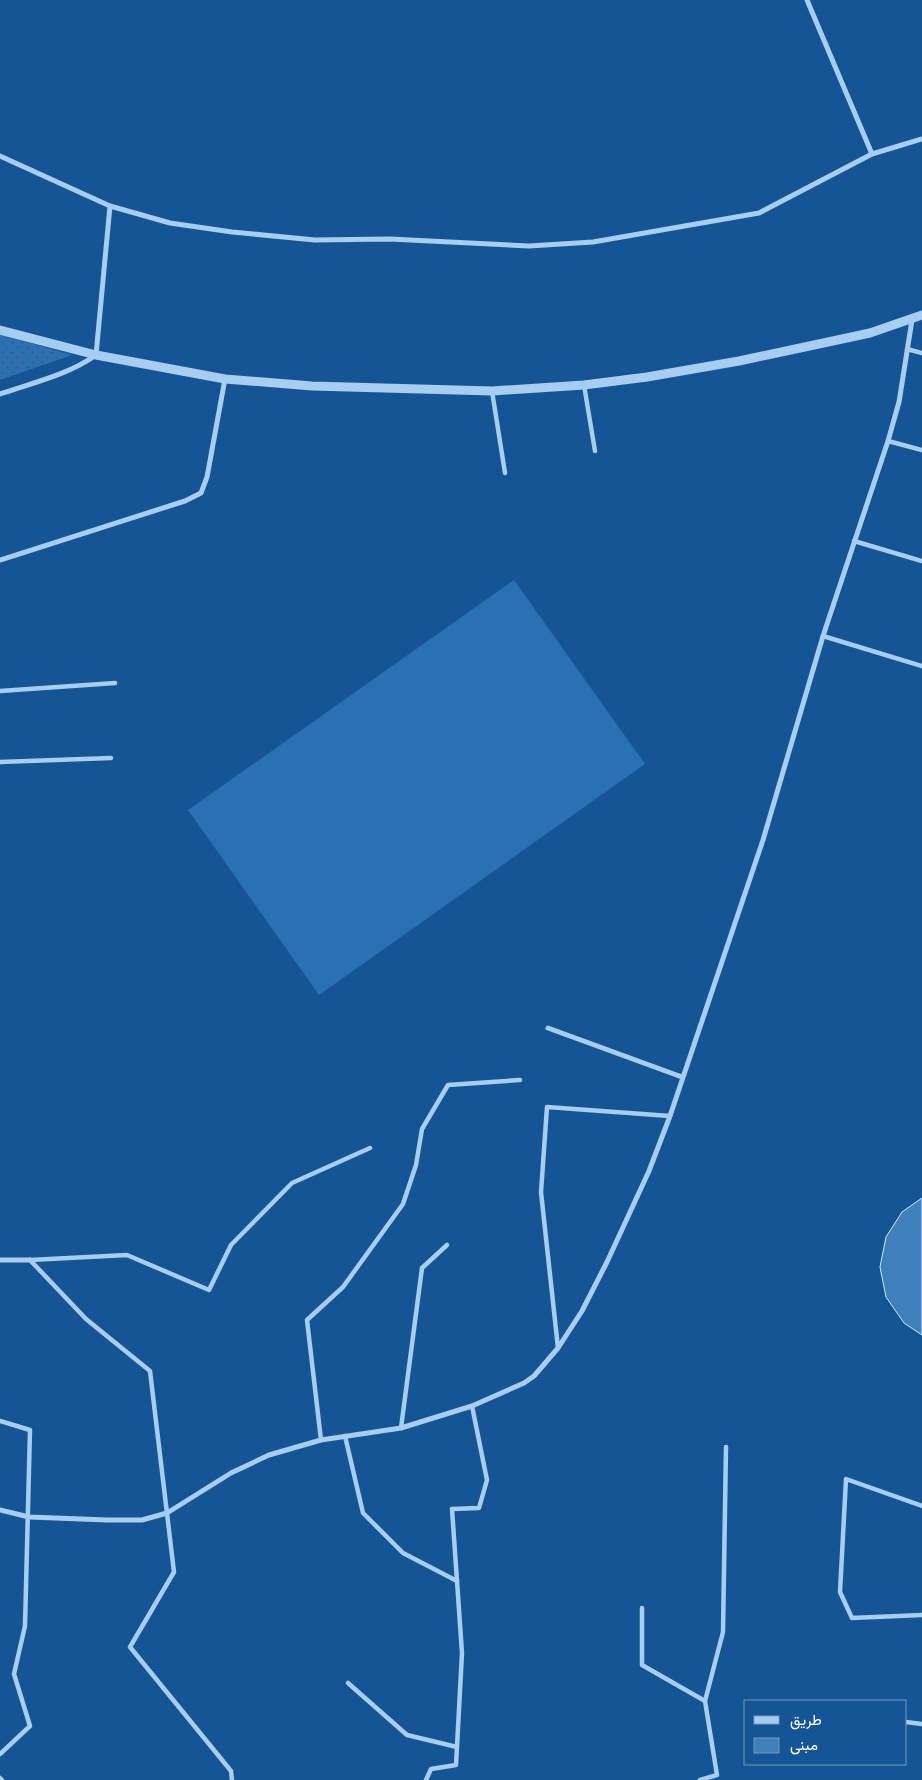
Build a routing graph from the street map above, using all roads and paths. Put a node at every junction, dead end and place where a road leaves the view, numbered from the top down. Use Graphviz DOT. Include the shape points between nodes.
graph roads {
  1 [pos="807,0"];
  2 [pos="922,139"];
  3 [pos="872,154"];
  4 [pos="0,156"];
  5 [pos="110,206"];
  6 [pos="922,315"];
  7 [pos="912,320"];
  8 [pos="0,330"];
  9 [pos="907,349"];
  10 [pos="922,353"];
  11 [pos="96,355"];
  12 [pos="225,379"];
  13 [pos="584,385"];
  14 [pos="492,391"];
  15 [pos="0,394"];
  16 [pos="888,441"];
  17 [pos="922,450"];
  18 [pos="595,451"];
  19 [pos="505,473"];
  20 [pos="854,541"];
  21 [pos="0,560"];
  22 [pos="922,561"];
  23 [pos="824,636"];
  24 [pos="922,666"];
  25 [pos="115,683"];
  26 [pos="0,691"];
  27 [pos="111,758"];
  28 [pos="0,762"];
  29 [pos="548,1028"];
  30 [pos="682,1077"];
  31 [pos="520,1080"];
  32 [pos="670,1116"];
  33 [pos="370,1148"];
  34 [pos="447,1245"];
  35 [pos="0,1260"];
  36 [pos="30,1260"];
  37 [pos="558,1348"];
  38 [pos="472,1406"];
  39 [pos="0,1421"];
  40 [pos="401,1428"];
  41 [pos="344,1436"];
  42 [pos="320,1440"];
  43 [pos="726,1447"];
  44 [pos="922,1506"];
  45 [pos="0,1510"];
  46 [pos="167,1513"];
  47 [pos="29,1517"];
  48 [pos="457,1581"];
  49 [pos="642,1608"];
  50 [pos="922,1615"];
  51 [pos="348,1683"];
  52 [pos="705,1701"];
  53 [pos="907,1722"];
  54 [pos="922,1724"];
  55 [pos="457,1747"];
  56 [pos="0,1754"];
  57 [pos="232,1780"];
  58 [pos="426,1780"];
  59 [pos="700,1780"];
  1 -- 3 [label="street"];
  2 -- 3 [label="street"];
  3 -- 5 [label="street" via="759,213 584,243 529,246 390,239 315,240 170,223"];
  4 -- 5 [label="street"];
  5 -- 11 [label="street"];
  6 -- 7 [label="street"];
  7 -- 9 [label="street"];
  7 -- 13 [label="street" via="739,361"];
  8 -- 11 [label="street"];
  9 -- 10 [label="street"];
  9 -- 16 [label="street" via="899,402"];
  11 -- 12 [label="street"];
  11 -- 15 [label="street" via="52,377"];
  12 -- 14 [label="street" via="312,386"];
  12 -- 21 [label="street" via="201,494"];
  13 -- 14 [label="street"];
  13 -- 18 [label="street"];
  14 -- 19 [label="street"];
  16 -- 17 [label="street"];
  16 -- 20 [label="street"];
  20 -- 22 [label="street"];
  20 -- 23 [label="street"];
  23 -- 24 [label="street"];
  23 -- 30 [label="street" via="763,840"];
  25 -- 26 [label="street"];
  27 -- 28 [label="street"];
  29 -- 30 [label="street"];
  30 -- 32 [label="street"];
  31 -- 42 [label="street" via="448,1085 422,1129 416,1165 402,1204 344,1287 307,1320"];
  32 -- 37 [label="street" via="649,1171 607,1262 582,1311"];
  32 -- 37 [label="street" via="546,1107 541,1192"];
  33 -- 36 [label="street" via="292,1183 231,1245 209,1290 127,1255"];
  34 -- 40 [label="street" via="422,1268"];
  35 -- 36 [label="street"];
  36 -- 46 [label="street" via="86,1319 150,1371"];
  37 -- 38 [label="street" via="524,1383"];
  38 -- 40 [label="street"];
  38 -- 48 [label="street" via="487,1480 479,1508 452,1509"];
  39 -- 47 [label="street" via="30,1430"];
  40 -- 41 [label="street"];
  41 -- 42 [label="street"];
  41 -- 48 [label="street" via="363,1513 403,1553"];
  42 -- 46 [label="street" via="269,1455 238,1469"];
  43 -- 52 [label="street" via="723,1632"];
  44 -- 50 [label="street" via="846,1479 840,1592 852,1618"];
  45 -- 47 [label="street"];
  46 -- 47 [label="street" via="142,1520"];
  46 -- 57 [label="street" via="174,1572 130,1647 231,1771"];
  47 -- 56 [label="street" via="25,1626 14,1674 30,1726"];
  48 -- 55 [label="street" via="462,1653"];
  49 -- 52 [label="street" via="642,1665"];
  51 -- 55 [label="street" via="407,1735"];
  52 -- 59 [label="street" via="717,1775"];
  53 -- 54 [label="street"];
  55 -- 58 [label="street" via="456,1765 431,1769"];
}
